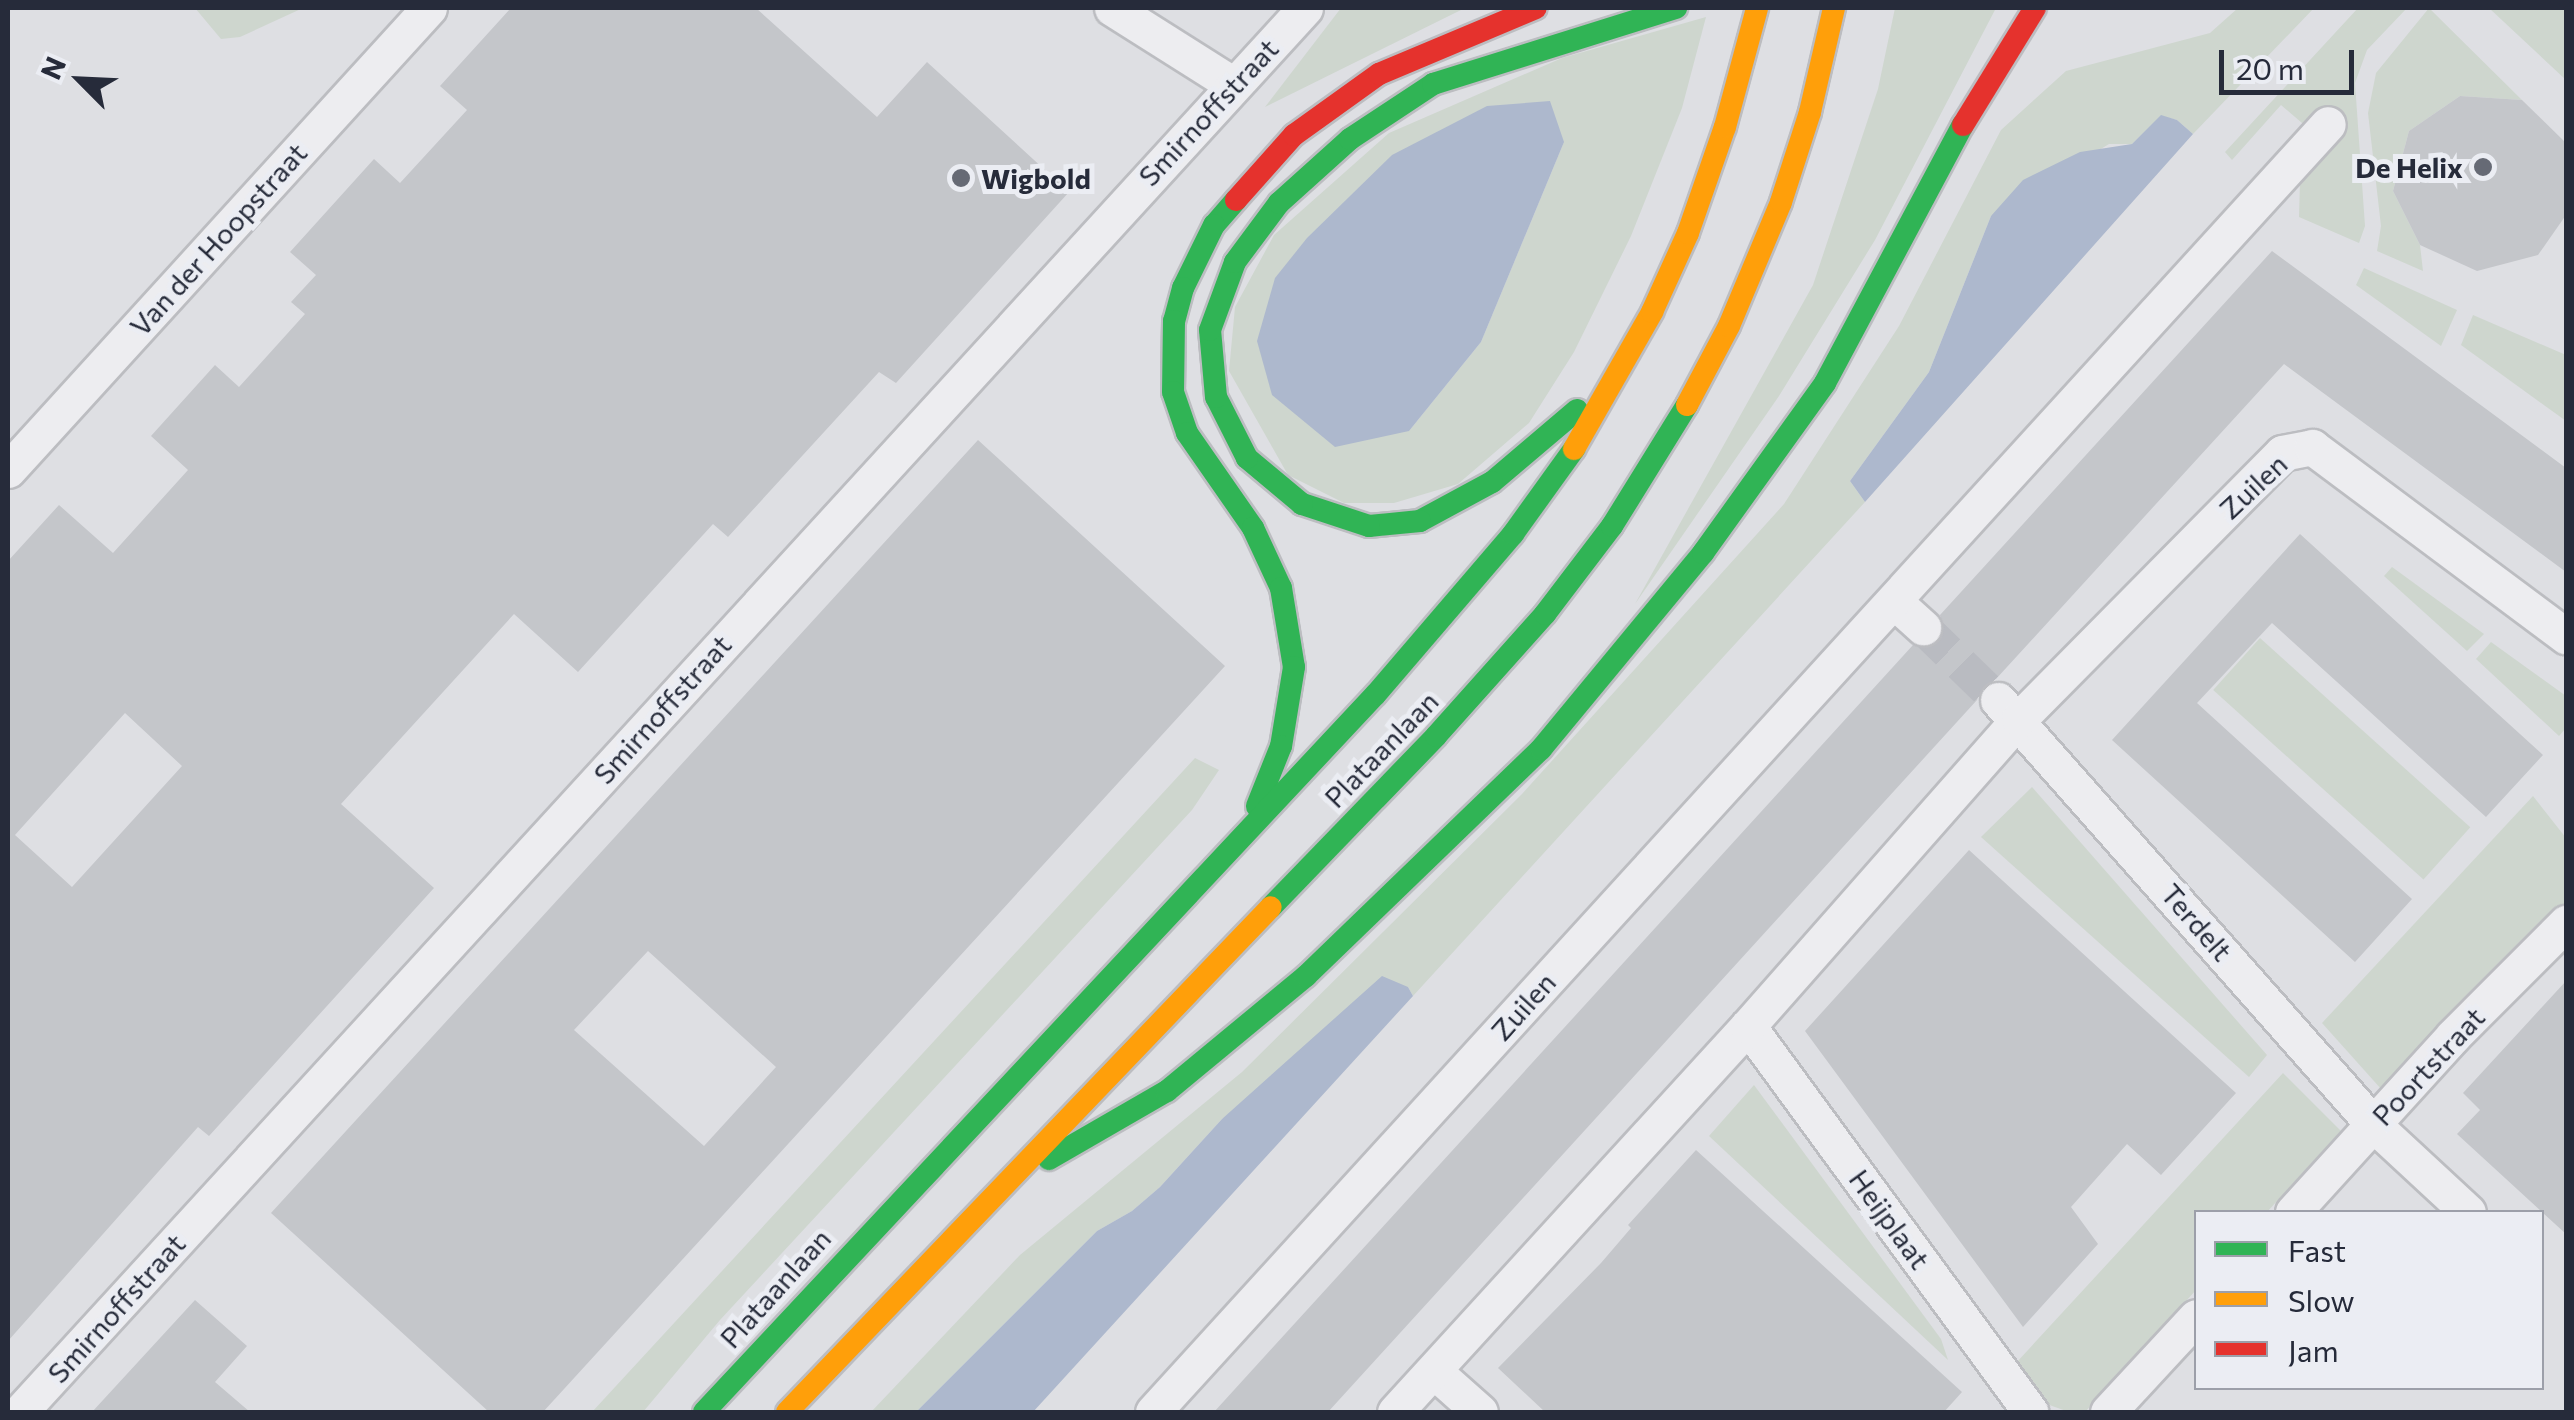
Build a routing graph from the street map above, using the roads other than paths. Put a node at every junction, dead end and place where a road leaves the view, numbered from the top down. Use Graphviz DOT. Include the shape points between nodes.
graph roads {
  1 [pos="429,8"];
  2 [pos="1112,8"];
  3 [pos="1304,8"];
  4 [pos="1536,8"];
  5 [pos="1676,8"];
  6 [pos="1757,8"];
  7 [pos="2035,8"];
  8 [pos="1832,18"];
  9 [pos="1232,84"];
  10 [pos="2328,124"];
  11 [pos="1620,372"];
  12 [pos="8,470"];
  13 [pos="1895,602"];
  14 [pos="1923,628"];
  15 [pos="2566,636"];
  16 [pos="2009,709"];
  17 [pos="1247,831"];
  18 [pos="2566,923"];
  19 [pos="1748,1026"];
  20 [pos="2374,1126"];
  21 [pos="995,1190"];
  22 [pos="2295,1210"];
  23 [pos="2466,1210"];
  24 [pos="2194,1318"];
  25 [pos="1435,1372"];
  26 [pos="20,1412"];
  27 [pos="704,1412"];
  28 [pos="788,1412"];
  29 [pos="1152,1412"];
  30 [pos="1394,1412"];
  31 [pos="1480,1412"];
  32 [pos="2030,1412"];
  33 [pos="2108,1412"];
  1 -- 12 [label="street, Van der Hoopstraat"];
  2 -- 9 [label="street"];
  3 -- 9 [label="street, Smirnoffstraat"];
  4 -- 17 [label="highway" via="1379,74 1294,135 1214,224 1183,288 1174,321 1173,392 1186,433 1253,528 1281,588 1294,667 1281,746"];
  5 -- 11 [label="highway" via="1433,84 1350,139 1279,202 1235,262 1210,330 1216,397 1246,458 1302,504 1369,526 1420,522 1492,482"];
  6 -- 11 [label="highway, Plataanlaan" via="1688,233"];
  7 -- 21 [label="highway" via="1970,112 1825,383 1703,552 1541,750 1306,976 1167,1092"];
  8 -- 21 [label="highway, Plataanlaan" via="1781,202 1729,326 1674,430 1612,526 1545,614 1436,736"];
  9 -- 26 [label="street, Smirnoffstraat"];
  10 -- 13 [label="street, Zuilen"];
  11 -- 17 [label="highway, Plataanlaan" via="1574,449 1468,590"];
  13 -- 14 [label="street"];
  13 -- 29 [label="street, Zuilen"];
  15 -- 16 [label="street, Zuilen" via="2312,447 2298,447 2282,454"];
  16 -- 19 [label="street, Zuilen"];
  16 -- 20 [label="street, Terdelt"];
  17 -- 27 [label="highway, Plataanlaan"];
  18 -- 20 [label="street, Poortstraat" via="2452,1036"];
  19 -- 25 [label="street, Zuilen"];
  19 -- 32 [label="street, Heijplaat"];
  20 -- 22 [label="street, Poortstraat"];
  20 -- 23 [label="street, Terdelt"];
  21 -- 28 [label="highway, Plataanlaan"];
  24 -- 33 [label="street"];
  25 -- 30 [label="street, Zuilen"];
  25 -- 31 [label="street"];
}
